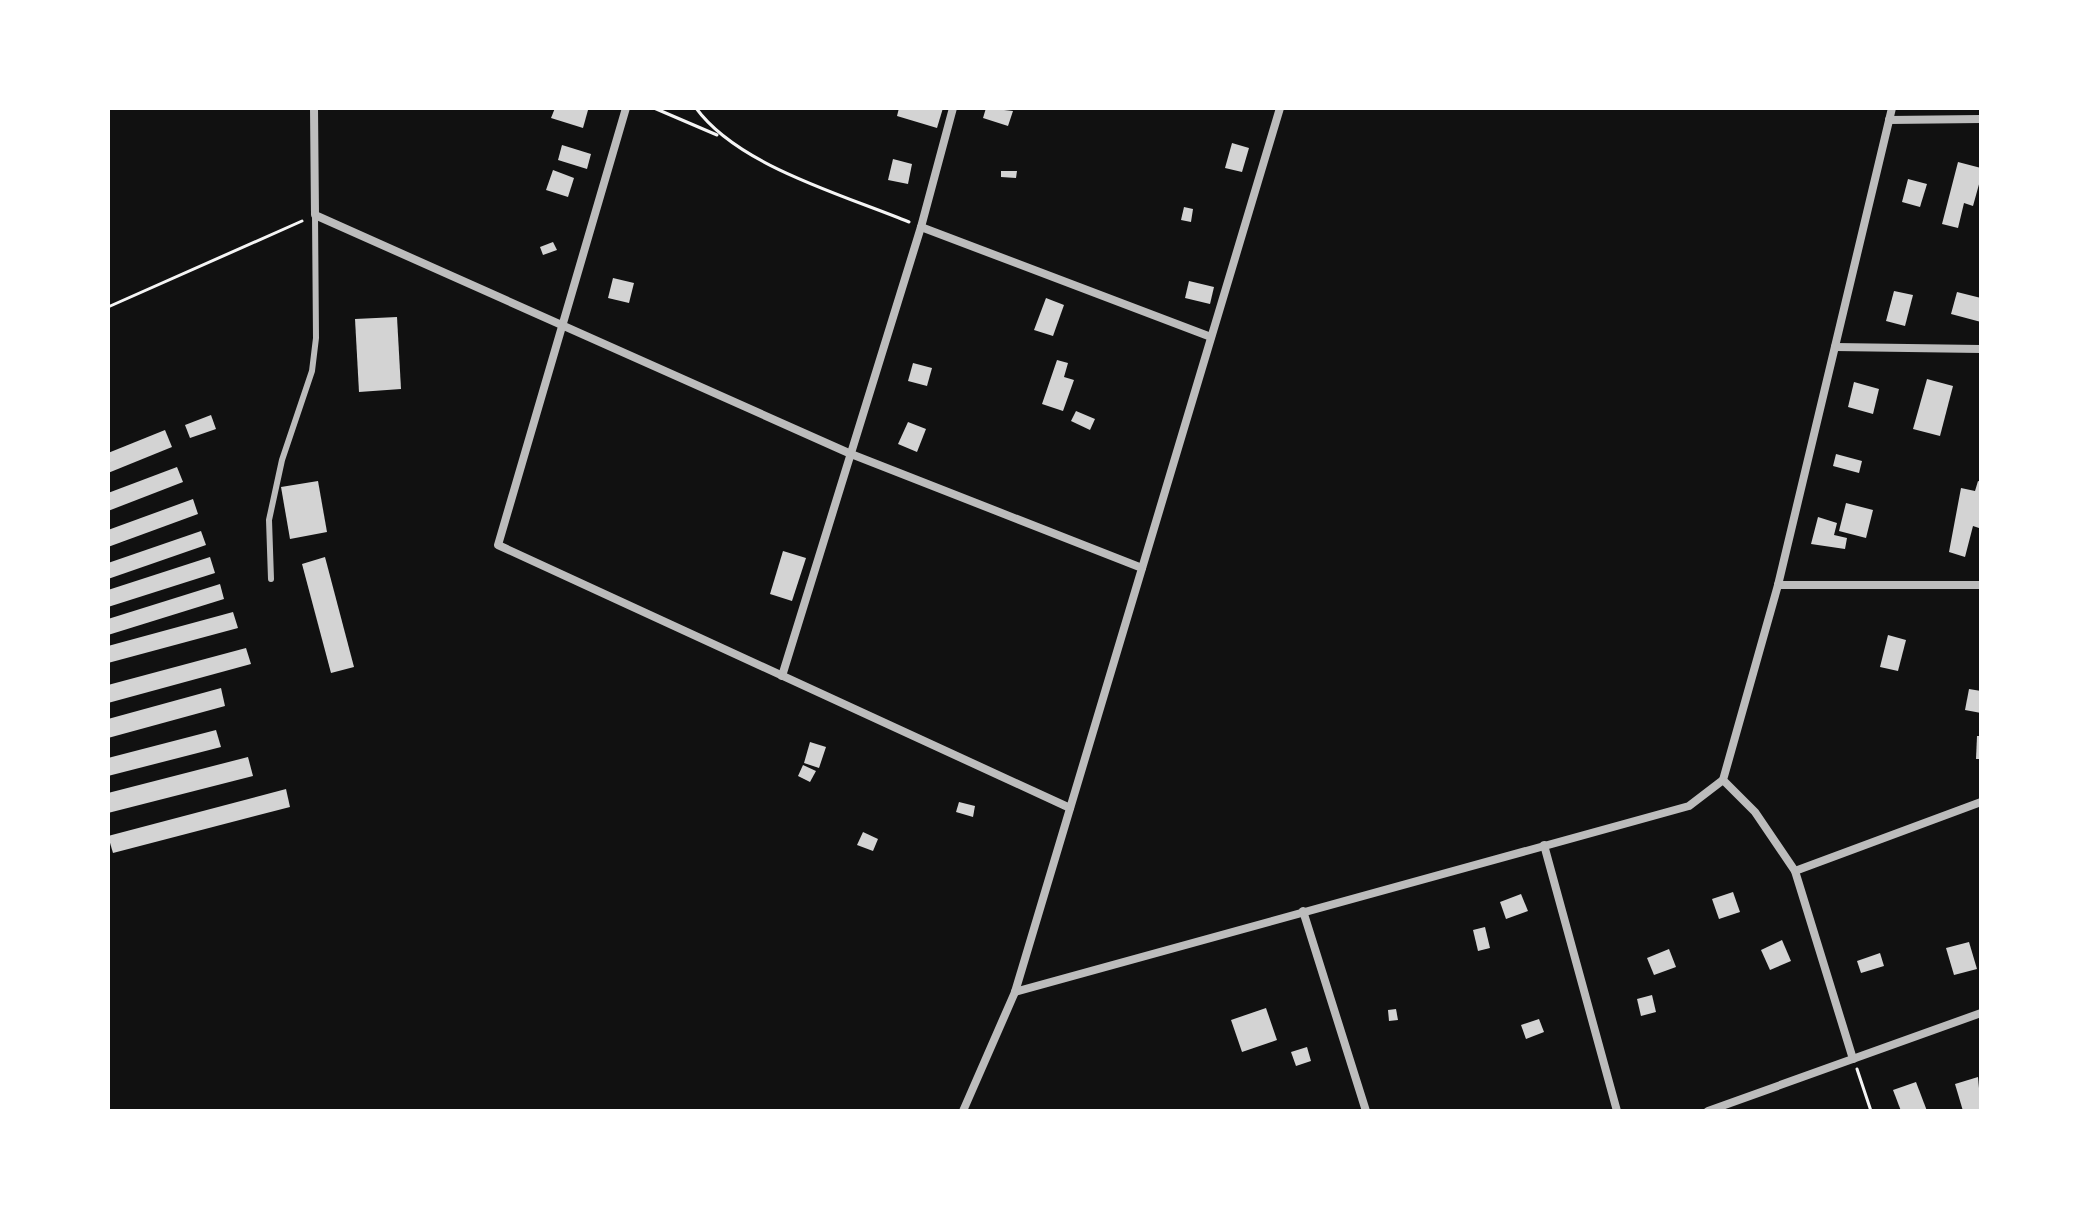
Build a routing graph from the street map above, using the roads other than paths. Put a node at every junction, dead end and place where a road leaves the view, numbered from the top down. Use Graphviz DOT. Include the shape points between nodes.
graph roads {
  1 [pos="314,108"];
  2 [pos="626,108"];
  3 [pos="953,108"];
  4 [pos="1280,108"];
  5 [pos="1892,108"];
  6 [pos="1981,119"];
  7 [pos="1889,120"];
  8 [pos="315,215"];
  9 [pos="921,227"];
  10 [pos="562,327"];
  11 [pos="1211,337"];
  12 [pos="1835,347"];
  13 [pos="1981,349"];
  14 [pos="851,454"];
  15 [pos="1142,568"];
  16 [pos="271,579"];
  17 [pos="1778,585"];
  18 [pos="1981,585"];
  19 [pos="782,676"];
  20 [pos="1723,780"];
  21 [pos="1981,802"];
  22 [pos="1070,808"];
  23 [pos="1544,845"];
  24 [pos="1795,871"];
  25 [pos="1303,911"];
  26 [pos="1015,992"];
  27 [pos="1981,1013"];
  28 [pos="1853,1059"];
  29 [pos="963,1111"];
  30 [pos="1366,1111"];
  31 [pos="1617,1111"];
  32 [pos="1708,1111"];
  1 -- 8 [label="street"];
  2 -- 10 [label="street"];
  3 -- 9 [label="street"];
  4 -- 11 [label="street"];
  5 -- 7 [label="street"];
  6 -- 7 [label="street"];
  7 -- 12 [label="street"];
  8 -- 10 [label="street"];
  8 -- 16 [label="lane" via="316,338 312,371 282,460 269,520"];
  9 -- 11 [label="street"];
  9 -- 14 [label="street"];
  10 -- 14 [label="street"];
  10 -- 19 [label="street" via="498,545"];
  11 -- 15 [label="street"];
  12 -- 13 [label="street"];
  12 -- 17 [label="street"];
  14 -- 15 [label="street"];
  14 -- 19 [label="street"];
  15 -- 22 [label="street"];
  17 -- 18 [label="street"];
  17 -- 20 [label="street"];
  19 -- 22 [label="street"];
  20 -- 23 [label="street" via="1689,806"];
  20 -- 24 [label="street" via="1755,812"];
  21 -- 24 [label="street"];
  22 -- 26 [label="street"];
  23 -- 25 [label="street"];
  23 -- 31 [label="street"];
  24 -- 28 [label="street"];
  25 -- 26 [label="street"];
  25 -- 30 [label="street"];
  26 -- 29 [label="street"];
  27 -- 28 [label="street"];
  28 -- 32 [label="street"];
}
